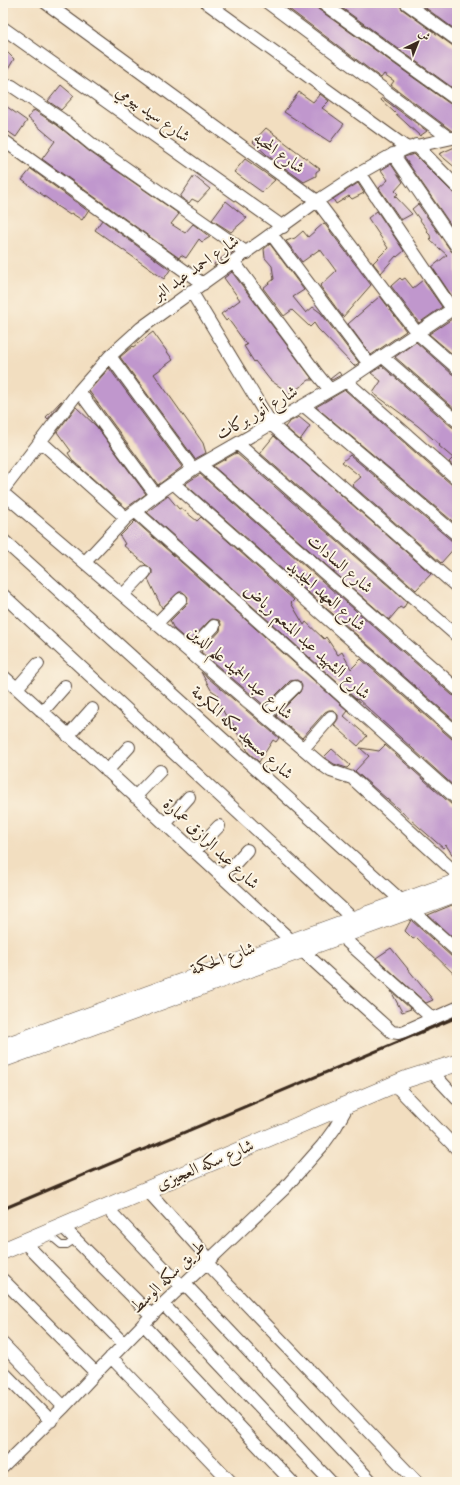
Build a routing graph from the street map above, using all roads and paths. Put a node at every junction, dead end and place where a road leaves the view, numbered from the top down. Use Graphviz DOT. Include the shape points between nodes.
graph roads {
  1 [pos="46,3"];
  2 [pos="207,3"];
  3 [pos="268,3"];
  4 [pos="322,3"];
  5 [pos="406,3"];
  6 [pos="3,28"];
  7 [pos="457,40"];
  8 [pos="12,86"];
  9 [pos="457,100"];
  10 [pos="453,138"];
  11 [pos="3,140"];
  12 [pos="412,147"];
  13 [pos="393,154"];
  14 [pos="360,173"];
  15 [pos="457,187"];
  16 [pos="317,202"];
  17 [pos="282,227"];
  18 [pos="272,235"];
  19 [pos="457,247"];
  20 [pos="247,253"];
  21 [pos="234,262"];
  22 [pos="202,284"];
  23 [pos="191,291"];
  24 [pos="456,310"];
  25 [pos="417,333"];
  26 [pos="110,356"];
  27 [pos="382,356"];
  28 [pos="370,364"];
  29 [pos="457,368"];
  30 [pos="346,381"];
  31 [pos="330,390"];
  32 [pos="79,391"];
  33 [pos="304,406"];
  34 [pos="457,421"];
  35 [pos="272,424"];
  36 [pos="40,441"];
  37 [pos="238,444"];
  38 [pos="197,467"];
  39 [pos="457,479"];
  40 [pos="173,483"];
  41 [pos="3,491"];
  42 [pos="156,495"];
  43 [pos="130,514"];
  44 [pos="457,535"];
  45 [pos="3,540"];
  46 [pos="85,562"];
  47 [pos="145,572"];
  48 [pos="457,587"];
  49 [pos="3,595"];
  50 [pos="123,595"];
  51 [pos="181,598"];
  52 [pos="156,624"];
  53 [pos="214,626"];
  54 [pos="457,636"];
  55 [pos="190,652"];
  56 [pos="38,664"];
  57 [pos="3,676"];
  58 [pos="66,686"];
  59 [pos="294,686"];
  60 [pos="17,688"];
  61 [pos="457,689"];
  62 [pos="92,709"];
  63 [pos="42,712"];
  64 [pos="265,716"];
  65 [pos="331,717"];
  66 [pos="457,734"];
  67 [pos="68,736"];
  68 [pos="129,747"];
  69 [pos="303,749"];
  70 [pos="107,771"];
  71 [pos="160,771"];
  72 [pos="135,797"];
  73 [pos="189,798"];
  74 [pos="457,799"];
  75 [pos="165,824"];
  76 [pos="219,826"];
  77 [pos="247,850"];
  78 [pos="195,851"];
  79 [pos="457,874"];
  80 [pos="223,877"];
  81 [pos="457,881"];
  82 [pos="457,894"];
  83 [pos="406,905"];
  84 [pos="352,918"];
  85 [pos="341,936"];
  86 [pos="290,941"];
  87 [pos="301,951"];
  88 [pos="457,952"];
  89 [pos="457,1008"];
  90 [pos="432,1018"];
  91 [pos="3,1046"];
  92 [pos="3,1060"];
  93 [pos="457,1063"];
  94 [pos="431,1071"];
  95 [pos="401,1082"];
  96 [pos="457,1099"];
  97 [pos="348,1104"];
  98 [pos="457,1149"];
  99 [pos="147,1190"];
  100 [pos="106,1207"];
  101 [pos="54,1229"];
  102 [pos="3,1239"];
  103 [pos="76,1239"];
  104 [pos="24,1242"];
  105 [pos="3,1251"];
  106 [pos="208,1262"];
  107 [pos="3,1280"];
  108 [pos="184,1285"];
  109 [pos="164,1304"];
  110 [pos="148,1320"];
  111 [pos="3,1344"];
  112 [pos="124,1344"];
  113 [pos="111,1357"];
  114 [pos="3,1372"];
  115 [pos="96,1373"];
  116 [pos="64,1407"];
  117 [pos="51,1421"];
  118 [pos="4,1464"];
  119 [pos="231,1482"];
  120 [pos="292,1482"];
  121 [pos="331,1482"];
  122 [pos="372,1482"];
  123 [pos="417,1482"];
  1 -- 16 [label="street, شارع المحبه"];
  2 -- 12 [label="street"];
  3 -- 10 [label="street"];
  4 -- 9 [label="street"];
  5 -- 7 [label="street"];
  6 -- 17 [label="street, شارع سيد بيومي"];
  8 -- 20 [label="street"];
  10 -- 12 [label="street, شارع احمد عبد البر"];
  11 -- 22 [label="street"];
  12 -- 13 [label="street, شارع احمد عبد البر"];
  12 -- 15 [label="street"];
  13 -- 14 [label="street, شارع احمد عبد البر"];
  13 -- 19 [label="street"];
  14 -- 16 [label="street, شارع احمد عبد البر"];
  14 -- 24 [label="street"];
  16 -- 17 [label="street, شارع احمد عبد البر"];
  16 -- 25 [label="street, شارع المحبه"];
  17 -- 18 [label="street, شارع احمد عبد البر"];
  18 -- 20 [label="street, شارع احمد عبد البر"];
  18 -- 28 [label="street"];
  20 -- 21 [label="street, شارع احمد عبد البر"];
  21 -- 22 [label="street, شارع احمد عبد البر"];
  21 -- 31 [label="street"];
  22 -- 23 [label="street, شارع احمد عبد البر"];
  23 -- 26 [label="street, شارع احمد عبد البر" via="141,328"];
  23 -- 35 [label="street"];
  24 -- 25 [label="street, شارع أنور بركات"];
  25 -- 27 [label="street, شارع أنور بركات"];
  25 -- 29 [label="street, شارع المحبه"];
  26 -- 32 [label="street, شارع احمد عبد البر"];
  26 -- 38 [label="street, شارع السادات"];
  27 -- 28 [label="street, شارع أنور بركات"];
  27 -- 34 [label="street"];
  28 -- 30 [label="street, شارع أنور بركات"];
  30 -- 31 [label="street, شارع أنور بركات"];
  30 -- 39 [label="street"];
  31 -- 33 [label="street, شارع أنور بركات"];
  32 -- 36 [label="street, شارع احمد عبد البر"];
  32 -- 42 [label="street"];
  33 -- 35 [label="street, شارع أنور بركات"];
  33 -- 44 [label="street"];
  35 -- 37 [label="street, شارع أنور بركات"];
  35 -- 48 [label="street"];
  36 -- 41 [label="street, شارع احمد عبد البر"];
  36 -- 43 [label="street, شارع الشهيد عبد المنعم رياض"];
  37 -- 38 [label="street, شارع أنور بركات"];
  37 -- 54 [label="street"];
  38 -- 40 [label="street, شارع أنور بركات"];
  38 -- 61 [label="street, شارع السادات"];
  40 -- 42 [label="street, شارع أنور بركات"];
  40 -- 66 [label="street, شارع العهد الجديد"];
  41 -- 46 [label="street, شارع عبد الحميد علم الدين"];
  42 -- 43 [label="street, شارع أنور بركات"];
  43 -- 46 [label="street, شارع أنور بركات"];
  43 -- 74 [label="street, شارع الشهيد عبد المنعم رياض"];
  45 -- 83 [label="street, شارع مسجد مكه المكرمة"];
  46 -- 50 [label="street, شارع عبد الحميد علم الدين"];
  47 -- 50 [label="street"];
  49 -- 84 [label="street"];
  50 -- 52 [label="street, شارع عبد الحميد علم الدين"];
  51 -- 52 [label="street"];
  52 -- 55 [label="street, شارع عبد الحميد علم الدين"];
  53 -- 55 [label="street"];
  55 -- 64 [label="street, شارع عبد الحميد علم الدين"];
  56 -- 60 [label="street"];
  57 -- 60 [label="street, شارع عبد الرازق عمارة"];
  58 -- 63 [label="street"];
  59 -- 64 [label="street"];
  60 -- 63 [label="street, شارع عبد الرازق عمارة"];
  62 -- 67 [label="street"];
  63 -- 67 [label="street, شارع عبد الرازق عمارة"];
  64 -- 69 [label="street, شارع عبد الحميد علم الدين"];
  65 -- 69 [label="street"];
  67 -- 70 [label="street, شارع عبد الرازق عمارة"];
  68 -- 70 [label="street"];
  69 -- 79 [label="street, شارع عبد الحميد علم الدين" via="331,771 352,778"];
  70 -- 72 [label="street, شارع عبد الرازق عمارة"];
  71 -- 72 [label="street"];
  72 -- 75 [label="street, شارع عبد الرازق عمارة"];
  73 -- 75 [label="street"];
  75 -- 78 [label="street, شارع عبد الرازق عمارة"];
  76 -- 78 [label="street"];
  77 -- 80 [label="street"];
  78 -- 80 [label="street, شارع عبد الرازق عمارة"];
  80 -- 86 [label="street, شارع عبد الرازق عمارة"];
  81 -- 83 [label="street, شارع الحكمة"];
  82 -- 83 [label="street, شارع الحكمة"];
  83 -- 84 [label="street, شارع الحكمة"];
  83 -- 85 [label="street, شارع الحكمة"];
  83 -- 88 [label="street, شارع مسجد مكه المكرمة"];
  84 -- 86 [label="street, شارع الحكمة"];
  85 -- 87 [label="street, شارع الحكمة"];
  85 -- 90 [label="street"];
  86 -- 87 [label="street, شارع عبد الرازق عمارة"];
  86 -- 91 [label="street, شارع الحكمة"];
  87 -- 90 [label="street, شارع عبد الرازق عمارة" via="392,1032 398,1033"];
  87 -- 92 [label="street, شارع الحكمة"];
  89 -- 90 [label="street"];
  93 -- 94 [label="main road, شارع سكه العجيزى"];
  94 -- 95 [label="main road, شارع سكه العجيزى"];
  94 -- 96 [label="street"];
  95 -- 97 [label="main road, شارع سكه العجيزى"];
  95 -- 98 [label="street"];
  95 -- 102 [label="main road, شارع سكه العجيزى" via="388,1081 369,1085"];
  97 -- 99 [label="main road, شارع سكه العجيزى"];
  97 -- 106 [label="street, طريق سكه الوسط" via="335,1128 309,1162"];
  99 -- 100 [label="main road, شارع سكه العجيزى"];
  99 -- 106 [label="street"];
  100 -- 101 [label="main road, شارع سكه العجيزى"];
  100 -- 108 [label="street"];
  101 -- 103 [label="street"];
  101 -- 103 [label="lane" via="61,1246 68,1245"];
  101 -- 104 [label="main road, شارع سكه العجيزى"];
  103 -- 110 [label="street"];
  104 -- 105 [label="main road, شارع سكه العجيزى"];
  104 -- 112 [label="street"];
  106 -- 108 [label="street, طريق سكه الوسط"];
  106 -- 123 [label="street"];
  107 -- 115 [label="street"];
  108 -- 109 [label="street, طريق سكه الوسط"];
  108 -- 122 [label="street"];
  109 -- 110 [label="street, طريق سكه الوسط"];
  109 -- 121 [label="street"];
  110 -- 112 [label="street, طريق سكه الوسط"];
  110 -- 120 [label="street"];
  111 -- 116 [label="street"];
  112 -- 113 [label="street, طريق سكه الوسط"];
  113 -- 115 [label="street, طريق سكه الوسط"];
  113 -- 119 [label="street"];
  114 -- 117 [label="street"];
  115 -- 116 [label="street, طريق سكه الوسط"];
  116 -- 117 [label="street, طريق سكه الوسط"];
  117 -- 118 [label="street, طريق سكه الوسط"];
}
